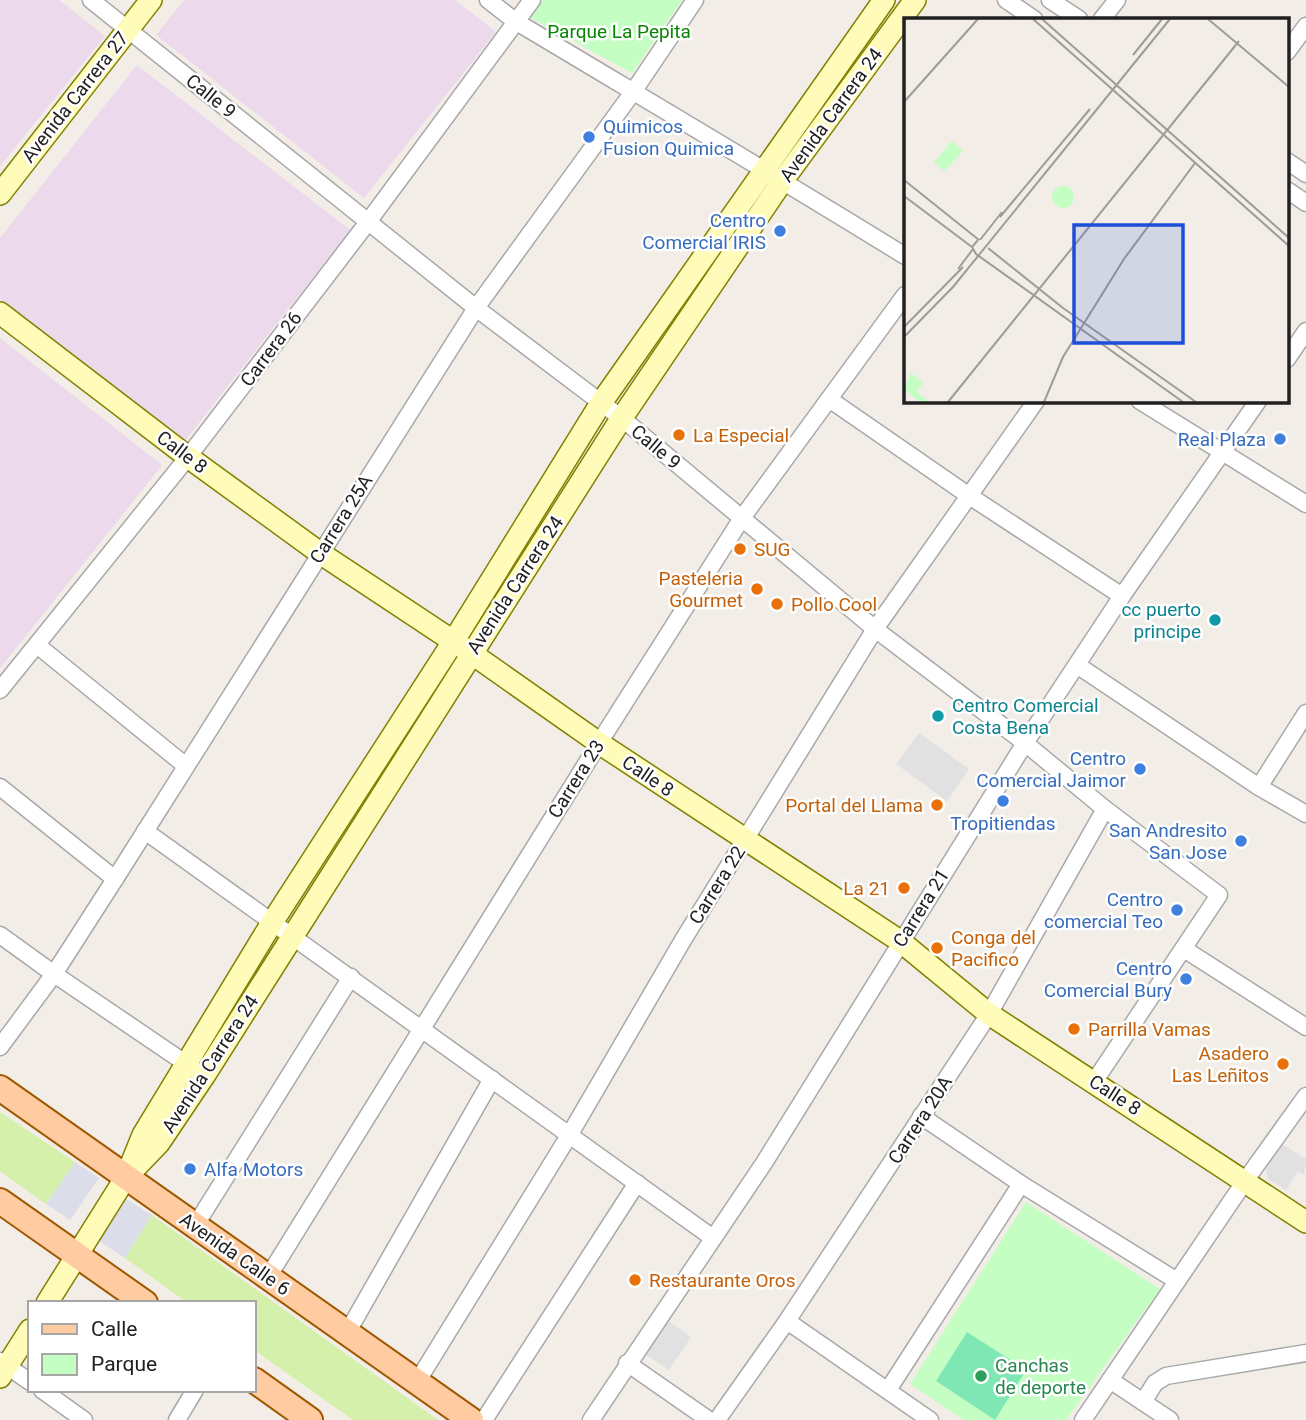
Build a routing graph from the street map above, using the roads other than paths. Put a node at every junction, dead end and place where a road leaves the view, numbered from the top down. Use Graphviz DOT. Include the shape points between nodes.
graph roads {
  1 [pos="91,0"];
  2 [pos="151,0"];
  3 [pos="488,0"];
  4 [pos="532,0"];
  5 [pos="695,0"];
  6 [pos="884,0"];
  7 [pos="915,0"];
  8 [pos="1006,0"];
  9 [pos="1050,0"];
  10 [pos="1117,0"];
  11 [pos="1033,18"];
  12 [pos="1077,18"];
  13 [pos="1103,18"];
  14 [pos="515,21"];
  15 [pos="1306,26"];
  16 [pos="127,30"];
  17 [pos="1288,51"];
  18 [pos="633,92"];
  19 [pos="1288,162"];
  20 [pos="763,169"];
  21 [pos="1306,174"];
  22 [pos="783,180"];
  23 [pos="1288,191"];
  24 [pos="0,194"];
  25 [pos="1306,203"];
  26 [pos="368,222"];
  27 [pos="904,255"];
  28 [pos="904,296"];
  29 [pos="475,308"];
  30 [pos="0,313"];
  31 [pos="1306,331"];
  32 [pos="1288,358"];
  33 [pos="829,398"];
  34 [pos="1035,402"];
  35 [pos="1142,402"];
  36 [pos="1257,402"];
  37 [pos="601,403"];
  38 [pos="621,418"];
  39 [pos="1222,453"];
  40 [pos="188,457"];
  41 [pos="968,495"];
  42 [pos="1306,504"];
  43 [pos="742,518"];
  44 [pos="320,553"];
  45 [pos="1122,596"];
  46 [pos="875,629"];
  47 [pos="37,645"];
  48 [pos="462,647"];
  49 [pos="1077,665"];
  50 [pos="0,690"];
  51 [pos="1306,713"];
  52 [pos="599,743"];
  53 [pos="1025,743"];
  54 [pos="186,766"];
  55 [pos="0,787"];
  56 [pos="1259,787"];
  57 [pos="1105,809"];
  58 [pos="1306,814"];
  59 [pos="145,831"];
  60 [pos="745,840"];
  61 [pos="115,879"];
  62 [pos="273,921"];
  63 [pos="0,934"];
  64 [pos="293,935"];
  65 [pos="900,942"];
  66 [pos="1184,949"];
  67 [pos="54,974"];
  68 [pos="351,977"];
  69 [pos="989,1014"];
  70 [pos="1306,1027"];
  71 [pos="421,1028"];
  72 [pos="0,1047"];
  73 [pos="186,1063"];
  74 [pos="204,1076"];
  75 [pos="492,1079"];
  76 [pos="1094,1082"];
  77 [pos="0,1088"];
  78 [pos="1306,1096"];
  79 [pos="921,1116"];
  80 [pos="570,1134"];
  81 [pos="126,1177"];
  82 [pos="1245,1181"];
  83 [pos="637,1183"];
  84 [pos="1021,1184"];
  85 [pos="0,1201"];
  86 [pos="1306,1222"];
  87 [pos="195,1226"];
  88 [pos="713,1238"];
  89 [pos="77,1255"];
  90 [pos="268,1277"];
  91 [pos="1177,1281"];
  92 [pos="48,1301"];
  93 [pos="142,1301"];
  94 [pos="787,1321"];
  95 [pos="347,1332"];
  96 [pos="28,1333"];
  97 [pos="1306,1353"];
  98 [pos="627,1363"];
  99 [pos="2,1368"];
  100 [pos="1110,1380"];
  101 [pos="28,1381"];
  102 [pos="256,1381"];
  103 [pos="417,1382"];
  104 [pos="888,1390"];
  105 [pos="45,1392"];
  106 [pos="194,1392"];
  107 [pos="1143,1402"];
  108 [pos="84,1420"];
  109 [pos="177,1420"];
  110 [pos="310,1420"];
  111 [pos="471,1420"];
  112 [pos="484,1420"];
  113 [pos="590,1420"];
  114 [pos="709,1420"];
  115 [pos="717,1420"];
  116 [pos="930,1420"];
  117 [pos="1083,1420"];
  118 [pos="1170,1420"];
  1 -- 16 [label="street, Calle 9"];
  2 -- 16 [label="main road, Avenida Carrera 27"];
  3 -- 14 [label="street"];
  4 -- 14 [label="street, Carrera 26"];
  5 -- 18 [label="street, Carrera 25A"];
  6 -- 20 [label="main road, Avenida Carrera 24"];
  7 -- 22 [label="main road, Avenida Carrera 24"];
  8 -- 11 [label="street"];
  9 -- 12 [label="street"];
  10 -- 13 [label="street"];
  14 -- 18 [label="street"];
  14 -- 26 [label="street, Carrera 26"];
  15 -- 17 [label="street"];
  16 -- 24 [label="main road, Avenida Carrera 27"];
  16 -- 26 [label="street, Calle 9"];
  18 -- 20 [label="street"];
  18 -- 29 [label="street, Carrera 25A"];
  19 -- 21 [label="street"];
  20 -- 22 [label="street"];
  20 -- 37 [label="main road, Avenida Carrera 24"];
  22 -- 27 [label="street"];
  22 -- 38 [label="main road, Avenida Carrera 24"];
  23 -- 25 [label="street"];
  26 -- 29 [label="street, Calle 9"];
  26 -- 40 [label="street, Carrera 26"];
  28 -- 33 [label="street, Carrera 23"];
  29 -- 37 [label="street, Calle 9"];
  29 -- 44 [label="street, Carrera 25A"];
  30 -- 40 [label="main road, Calle 8"];
  31 -- 32 [label="street"];
  33 -- 41 [label="street"];
  33 -- 43 [label="street, Carrera 23"];
  34 -- 41 [label="street, Carrera 22"];
  35 -- 39 [label="street"];
  36 -- 39 [label="street, Carrera 21"];
  37 -- 38 [label="street, Calle 9"];
  37 -- 48 [label="main road, Avenida Carrera 24"];
  38 -- 43 [label="street, Calle 9"];
  38 -- 48 [label="main road, Avenida Carrera 24"];
  39 -- 42 [label="street"];
  39 -- 45 [label="street, Carrera 21"];
  40 -- 44 [label="main road, Calle 8"];
  40 -- 47 [label="street, Carrera 26"];
  41 -- 45 [label="street"];
  41 -- 46 [label="street, Carrera 22"];
  43 -- 46 [label="street, Calle 9"];
  43 -- 52 [label="street, Carrera 23"];
  44 -- 48 [label="main road, Calle 8"];
  44 -- 54 [label="street, Carrera 25A"];
  45 -- 49 [label="street, Carrera 21"];
  46 -- 53 [label="street, Calle 9"];
  46 -- 60 [label="street, Carrera 22"];
  47 -- 50 [label="street, Carrera 26"];
  47 -- 54 [label="street"];
  48 -- 52 [label="main road, Calle 8"];
  48 -- 62 [label="main road, Avenida Carrera 24"];
  48 -- 64 [label="main road, Avenida Carrera 24"];
  49 -- 53 [label="street, Carrera 21"];
  49 -- 56 [label="street"];
  51 -- 56 [label="street"];
  52 -- 60 [label="main road, Calle 8"];
  52 -- 71 [label="street, Carrera 23"];
  53 -- 57 [label="street, Calle 9"];
  53 -- 65 [label="street, Carrera 21"];
  54 -- 59 [label="street, Carrera 25A"];
  55 -- 61 [label="street"];
  56 -- 58 [label="street"];
  57 -- 66 [label="street, Calle 9" via="1219,895"];
  57 -- 69 [label="street, Carrera 20A"];
  59 -- 61 [label="street, Carrera 25A"];
  59 -- 62 [label="street"];
  60 -- 65 [label="main road, Calle 8"];
  60 -- 80 [label="street, Carrera 22"];
  61 -- 67 [label="street, Carrera 25A"];
  62 -- 64 [label="street"];
  62 -- 73 [label="main road, Avenida Carrera 24"];
  63 -- 67 [label="street"];
  64 -- 68 [label="street"];
  64 -- 74 [label="main road, Avenida Carrera 24"];
  65 -- 69 [label="main road, Calle 8"];
  65 -- 88 [label="street, Carrera 21"];
  66 -- 70 [label="street"];
  66 -- 76 [label="street"];
  67 -- 72 [label="street, Carrera 25A"];
  67 -- 73 [label="street"];
  68 -- 71 [label="street"];
  68 -- 87 [label="street"];
  69 -- 76 [label="main road, Calle 8"];
  69 -- 79 [label="street, Carrera 20A"];
  71 -- 75 [label="street"];
  71 -- 90 [label="street, Carrera 23"];
  73 -- 74 [label="street"];
  73 -- 81 [label="main road, Avenida Carrera 24" via="144,1135"];
  74 -- 81 [label="main road, Avenida Carrera 24" via="159,1143"];
  75 -- 80 [label="street"];
  75 -- 95 [label="street"];
  76 -- 82 [label="main road, Calle 8"];
  77 -- 81 [label="main road, Avenida Calle 6"];
  78 -- 82 [label="street"];
  79 -- 84 [label="street"];
  79 -- 94 [label="street, Carrera 20A"];
  80 -- 83 [label="street"];
  80 -- 103 [label="street, Carrera 22"];
  81 -- 87 [label="main road, Avenida Calle 6"];
  81 -- 89 [label="main road, Avenida Carrera 24"];
  82 -- 86 [label="main road, Calle 8"];
  82 -- 91 [label="street"];
  83 -- 88 [label="street"];
  83 -- 112 [label="street"];
  84 -- 91 [label="street"];
  84 -- 104 [label="street"];
  85 -- 89 [label="main road"];
  87 -- 90 [label="main road, Avenida Calle 6"];
  88 -- 98 [label="street, Carrera 21"];
  89 -- 92 [label="main road, Avenida Carrera 24"];
  89 -- 93 [label="main road"];
  90 -- 95 [label="main road, Avenida Calle 6"];
  91 -- 100 [label="street"];
  94 -- 104 [label="street"];
  94 -- 115 [label="street, Carrera 20A"];
  95 -- 103 [label="main road, Avenida Calle 6"];
  96 -- 99 [label="main road"];
  97 -- 107 [label="street" via="1166,1376 1155,1383"];
  98 -- 113 [label="street, Carrera 21"];
  98 -- 114 [label="street"];
  99 -- 101 [label="street"];
  100 -- 107 [label="street"];
  100 -- 117 [label="street"];
  102 -- 110 [label="main road"];
  103 -- 111 [label="main road, Avenida Calle 6"];
  104 -- 116 [label="street"];
  105 -- 108 [label="street"];
  106 -- 109 [label="street"];
  107 -- 118 [label="street"];
}
